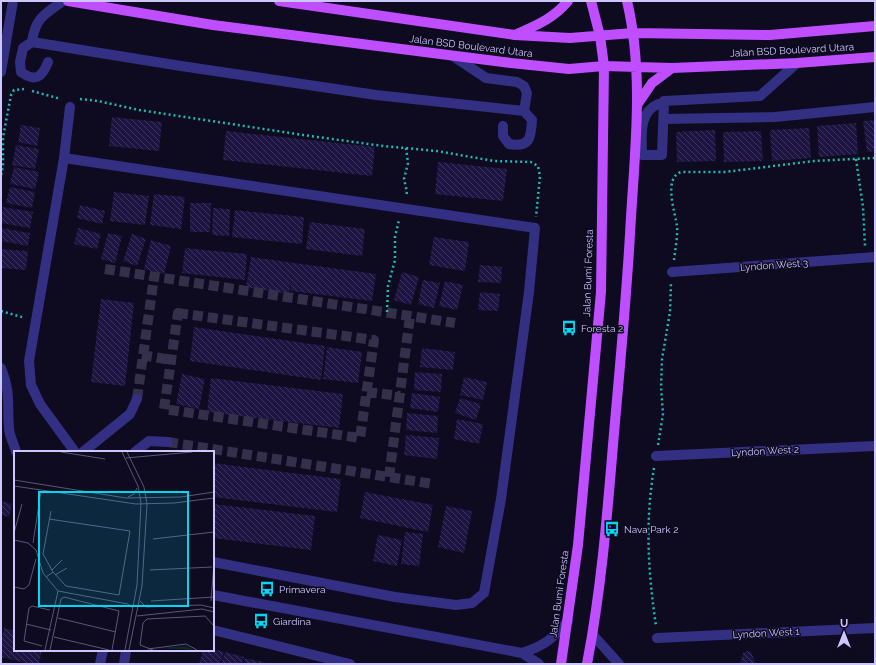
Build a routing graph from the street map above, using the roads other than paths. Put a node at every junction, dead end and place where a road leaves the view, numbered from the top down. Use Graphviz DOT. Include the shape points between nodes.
graph roads {
  1 [pos="13,1"];
  2 [pos="63,1"];
  3 [pos="68,1"];
  4 [pos="279,1"];
  5 [pos="568,1"];
  6 [pos="591,1"];
  7 [pos="627,1"];
  8 [pos="875,26"];
  9 [pos="633,33"];
  10 [pos="515,35"];
  11 [pos="600,36"];
  12 [pos="32,42"];
  13 [pos="453,56"];
  14 [pos="875,56"];
  15 [pos="48,62"];
  16 [pos="797,63"];
  17 [pos="604,66"];
  18 [pos="637,66"];
  19 [pos="672,68"];
  20 [pos="1,72"];
  21 [pos="70,103"];
  22 [pos="658,104"];
  23 [pos="637,105"];
  24 [pos="875,107"];
  25 [pos="524,111"];
  26 [pos="664,119"];
  27 [pos="503,126"];
  28 [pos="64,158"];
  29 [pos="871,258"];
  30 [pos="672,272"];
  31 [pos="1,368"];
  32 [pos="137,399"];
  33 [pos="168,442"];
  34 [pos="875,446"];
  35 [pos="16,451"];
  36 [pos="74,451"];
  37 [pos="84,451"];
  38 [pos="137,451"];
  39 [pos="656,456"];
  40 [pos="214,562"];
  41 [pos="214,595"];
  42 [pos="568,621"];
  43 [pos="875,628"];
  44 [pos="214,630"];
  45 [pos="593,635"];
  46 [pos="657,638"];
  47 [pos="103,651"];
  48 [pos="126,651"];
  49 [pos="522,653"];
  50 [pos="100,664"];
  51 [pos="124,664"];
  52 [pos="350,664"];
  53 [pos="539,664"];
  54 [pos="561,664"];
  55 [pos="587,664"];
  56 [pos="619,664"];
  1 -- 20 [label="street"];
  2 -- 12 [label="street" via="39,19 34,28"];
  3 -- 13 [label="main road, Jalan BSD Boulevard Utara" via="213,26"];
  4 -- 10 [label="main road, Jalan BSD Boulevard Utara"];
  5 -- 10 [label="main road" via="546,21"];
  6 -- 11 [label="main road, Jalan Bumi Foresta"];
  7 -- 9 [label="main road"];
  8 -- 9 [label="main road, Jalan BSD Boulevard Utara" via="770,35"];
  9 -- 11 [label="main road, Jalan BSD Boulevard Utara"];
  9 -- 18 [label="main road"];
  10 -- 11 [label="main road, Jalan BSD Boulevard Utara" via="570,38"];
  11 -- 17 [label="main road, Jalan Bumi Foresta"];
  12 -- 15 [label="street" via="23,48 21,72 28,77 37,77 44,73"];
  12 -- 25 [label="street" via="368,93"];
  13 -- 17 [label="main road, Jalan BSD Boulevard Utara" via="569,69"];
  13 -- 25 [label="street" via="486,78 517,82 524,86"];
  14 -- 16 [label="main road, Jalan BSD Boulevard Utara"];
  16 -- 19 [label="main road, Jalan BSD Boulevard Utara"];
  16 -- 26 [label="street" via="760,96 664,101"];
  17 -- 18 [label="main road, Jalan BSD Boulevard Utara"];
  17 -- 42 [label="main road, Jalan Bumi Foresta" via="600,292 578,545"];
  18 -- 19 [label="main road, Jalan BSD Boulevard Utara"];
  18 -- 23 [label="main road"];
  19 -- 23 [label="main road" via="652,83"];
  21 -- 28 [label="street"];
  22 -- 26 [label="street" via="651,107 643,123 642,155 662,155"];
  23 -- 45 [label="main road" via="626,290 604,549"];
  24 -- 26 [label="street" via="775,117"];
  25 -- 27 [label="street" via="532,120 532,136 525,144 509,144 503,136"];
  28 -- 36 [label="street" via="29,361 31,385 40,404"];
  28 -- 40 [label="street" via="535,228 529,292 501,499 484,593 472,603 456,605 395,597"];
  29 -- 30 [label="street, Lyndon West 3"];
  31 -- 35 [label="street" via="10,403 9,429"];
  32 -- 37 [label="street" via="130,414"];
  33 -- 38 [label="street" via="149,441"];
  34 -- 39 [label="street, Lyndon West 2"];
  41 -- 49 [label="street"];
  42 -- 49 [label="street" via="552,640"];
  42 -- 54 [label="main road, Jalan Bumi Foresta"];
  43 -- 46 [label="street, Lyndon West 1"];
  44 -- 52 [label="street"];
  45 -- 55 [label="main road"];
  45 -- 56 [label="street"];
  47 -- 50 [label="street"];
  48 -- 51 [label="street"];
  49 -- 53 [label="street"];
}
